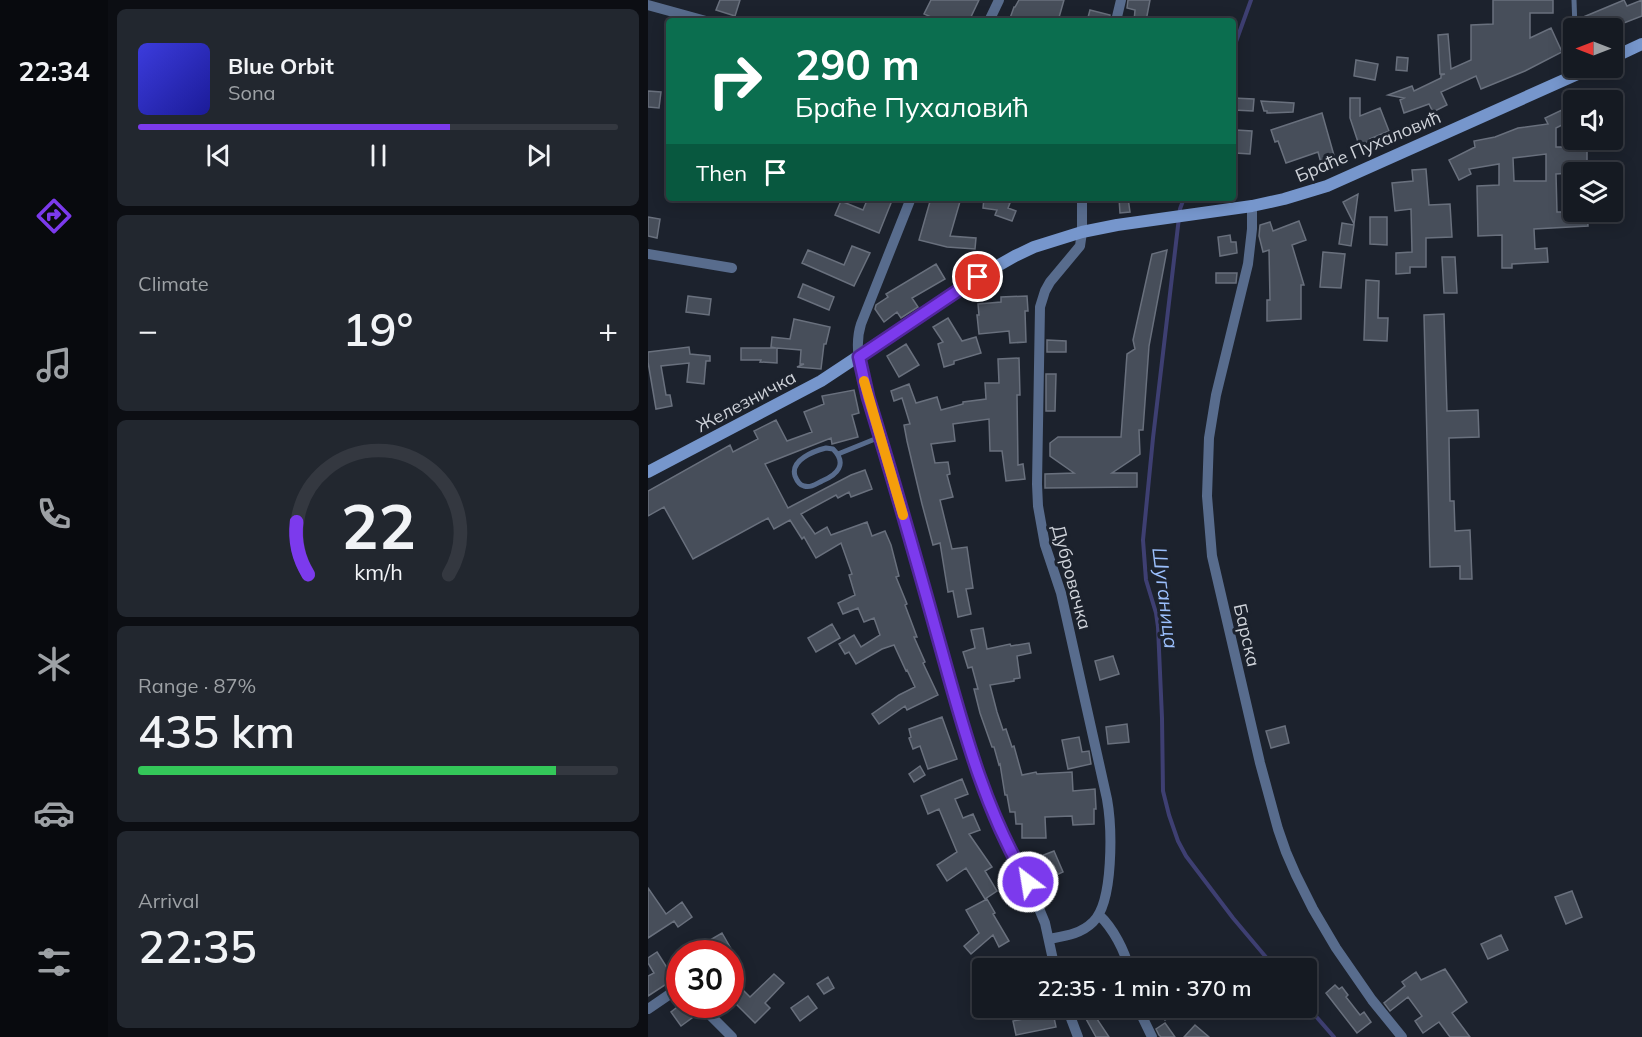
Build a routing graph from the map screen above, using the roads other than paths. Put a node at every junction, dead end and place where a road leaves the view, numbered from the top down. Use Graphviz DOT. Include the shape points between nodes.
graph roads {
  1 [pos="999,0"];
  2 [pos="1121,0"];
  3 [pos="1574,0"];
  4 [pos="648,5"];
  5 [pos="695,18"];
  6 [pos="990,18"];
  7 [pos="1117,18"];
  8 [pos="1575,18"];
  9 [pos="1642,44"];
  10 [pos="1623,53"];
  11 [pos="1569,78"];
  12 [pos="910,201"];
  13 [pos="1082,201"];
  14 [pos="1252,206"];
  15 [pos="1082,232"];
  16 [pos="648,254"];
  17 [pos="732,268"];
  18 [pos="859,357"];
  19 [pos="880,437"];
  20 [pos="838,454"];
  21 [pos="648,472"];
  22 [pos="1099,915"];
  23 [pos="1049,939"];
  24 [pos="1053,958"];
  25 [pos="1126,958"];
  26 [pos="666,997"];
  27 [pos="648,1009"];
  28 [pos="713,1018"];
  29 [pos="1071,1018"];
  30 [pos="1143,1018"];
  31 [pos="732,1037"];
  32 [pos="1078,1037"];
  33 [pos="1152,1037"];
  34 [pos="1402,1037"];
  1 -- 6 [label="street"];
  2 -- 7 [label="street"];
  3 -- 8 [label="lane"];
  4 -- 5 [label="street"];
  9 -- 10 [label="main road"];
  11 -- 14 [label="main road, Браће Пухаловић" via="1327,186"];
  12 -- 18 [label="street" via="857,336"];
  13 -- 15 [label="street, Дубровачка"];
  14 -- 15 [label="main road, Браће Пухаловић"];
  14 -- 34 [label="street, Барска" via="1248,264 1209,438 1207,496 1212,556 1260,763 1286,852 1335,948"];
  15 -- 18 [label="main road, Браће Пухаловић" via="1034,247 997,266"];
  15 -- 22 [label="street, Дубровачка" via="1080,246 1050,282 1040,307 1037,484 1042,529 1061,593 1110,818 1106,896"];
  16 -- 17 [label="street"];
  18 -- 19 [label="street"];
  18 -- 21 [label="main road, Железничка" via="802,392"];
  19 -- 20 [label="lane"];
  19 -- 23 [label="street" via="975,764"];
  20 -- 20 [label="lane" via="826,448 797,462 794,471 798,483 812,486 833,476 840,465"];
  22 -- 23 [label="street" via="1082,930"];
  22 -- 25 [label="street"];
  23 -- 24 [label="street"];
  26 -- 27 [label="street"];
  28 -- 31 [label="street"];
  29 -- 32 [label="street"];
  30 -- 33 [label="street"];
}
